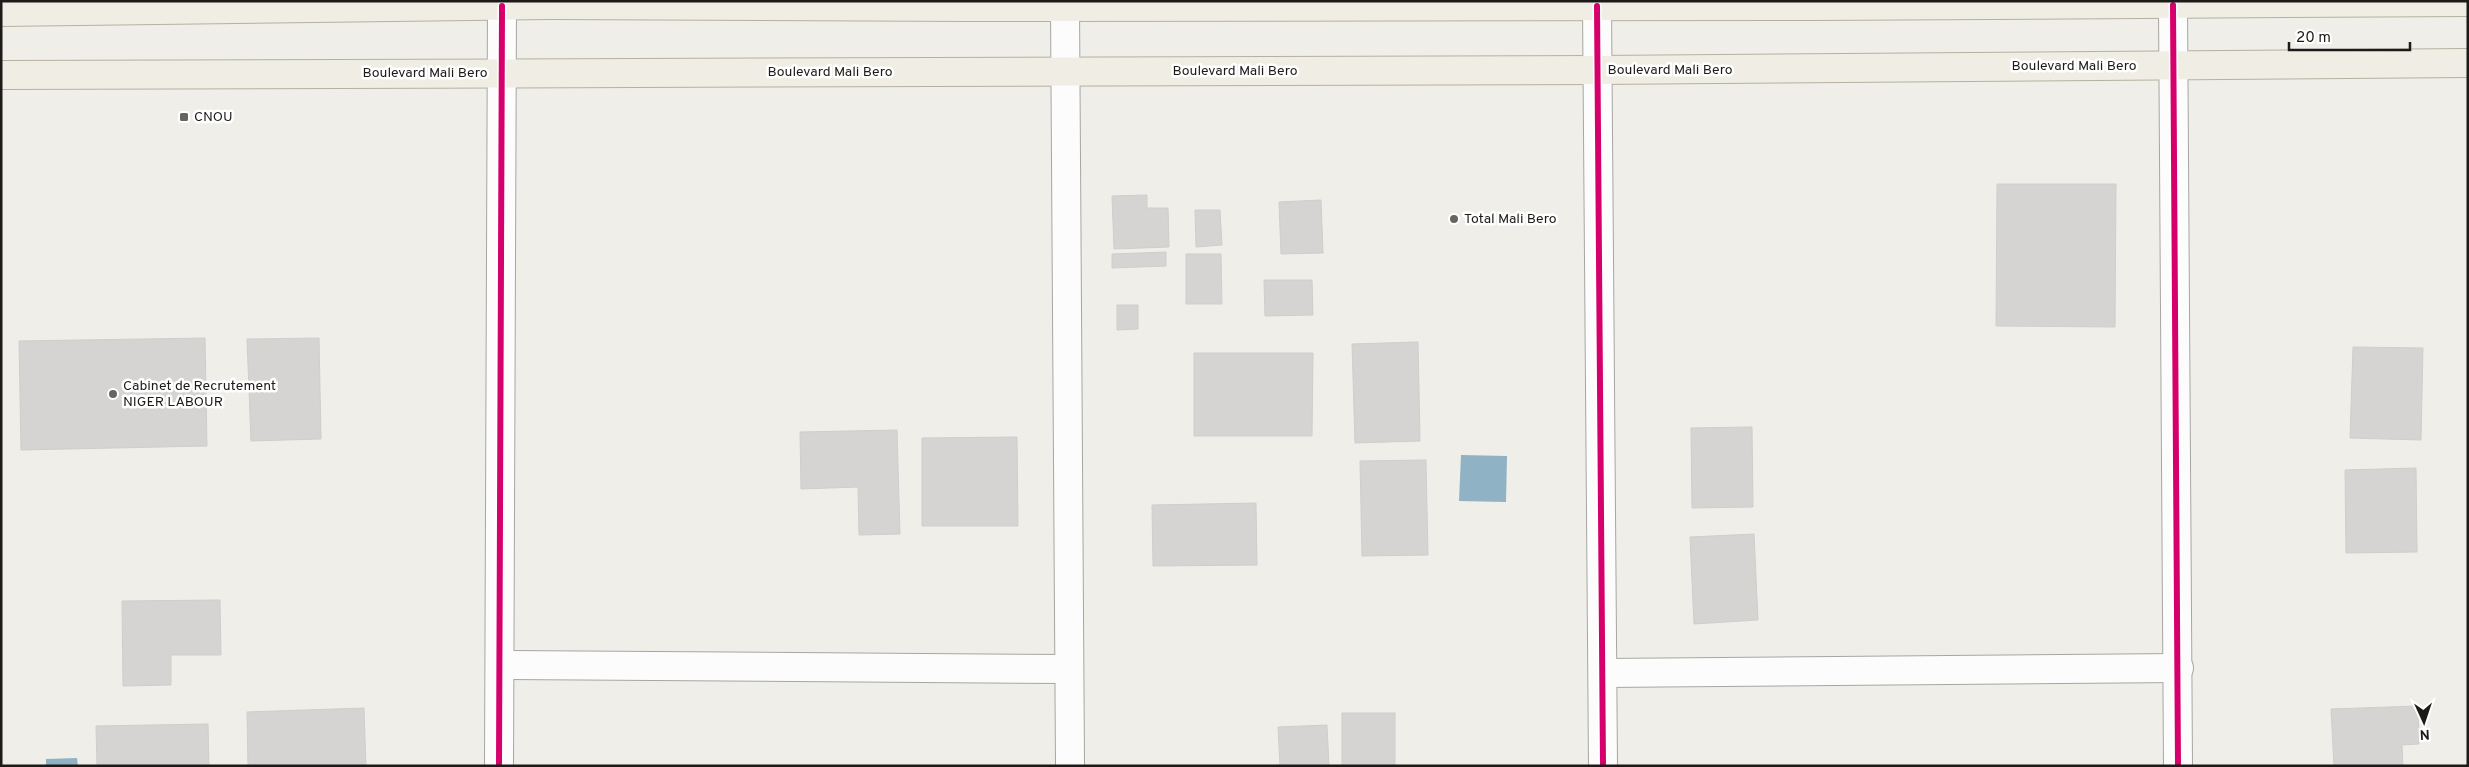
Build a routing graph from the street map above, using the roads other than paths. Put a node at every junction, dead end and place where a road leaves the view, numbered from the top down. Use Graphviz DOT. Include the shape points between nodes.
graph roads {
  1 [pos="2468,2"];
  2 [pos="551,3"];
  3 [pos="2262,3"];
  4 [pos="966,4"];
  5 [pos="1413,4"];
  6 [pos="1815,4"];
  7 [pos="2173,5"];
  8 [pos="115,6"];
  9 [pos="502,6"];
  10 [pos="1065,6"];
  11 [pos="1597,6"];
  12 [pos="1,12"];
  13 [pos="2468,63"];
  14 [pos="2172,66"];
  15 [pos="1598,70"];
  16 [pos="1065,71"];
  17 [pos="502,73"];
  18 [pos="1,75"];
  19 [pos="500,665"];
  20 [pos="2179,668"];
  21 [pos="1069,669"];
  22 [pos="1603,673"];
  23 [pos="499,766"];
  24 [pos="1070,766"];
  25 [pos="1604,766"];
  26 [pos="2178,766"];
  1 -- 3 [label="main road"];
  2 -- 4 [label="main road"];
  2 -- 9 [label="main road"];
  3 -- 7 [label="main road"];
  4 -- 10 [label="main road"];
  5 -- 10 [label="main road"];
  5 -- 11 [label="main road"];
  6 -- 7 [label="main road"];
  6 -- 11 [label="main road"];
  7 -- 14 [label="street"];
  8 -- 9 [label="main road"];
  8 -- 12 [label="main road"];
  9 -- 17 [label="street"];
  10 -- 16 [label="street"];
  11 -- 15 [label="street"];
  13 -- 14 [label="main road, Boulevard Mali Bero"];
  14 -- 15 [label="main road, Boulevard Mali Bero"];
  14 -- 20 [label="street"];
  15 -- 16 [label="main road, Boulevard Mali Bero"];
  15 -- 22 [label="street"];
  16 -- 17 [label="main road, Boulevard Mali Bero"];
  16 -- 21 [label="street"];
  17 -- 18 [label="main road, Boulevard Mali Bero"];
  17 -- 19 [label="street"];
  19 -- 21 [label="street"];
  19 -- 23 [label="street"];
  20 -- 22 [label="street"];
  20 -- 26 [label="street"];
  21 -- 24 [label="street"];
  22 -- 25 [label="street"];
}
